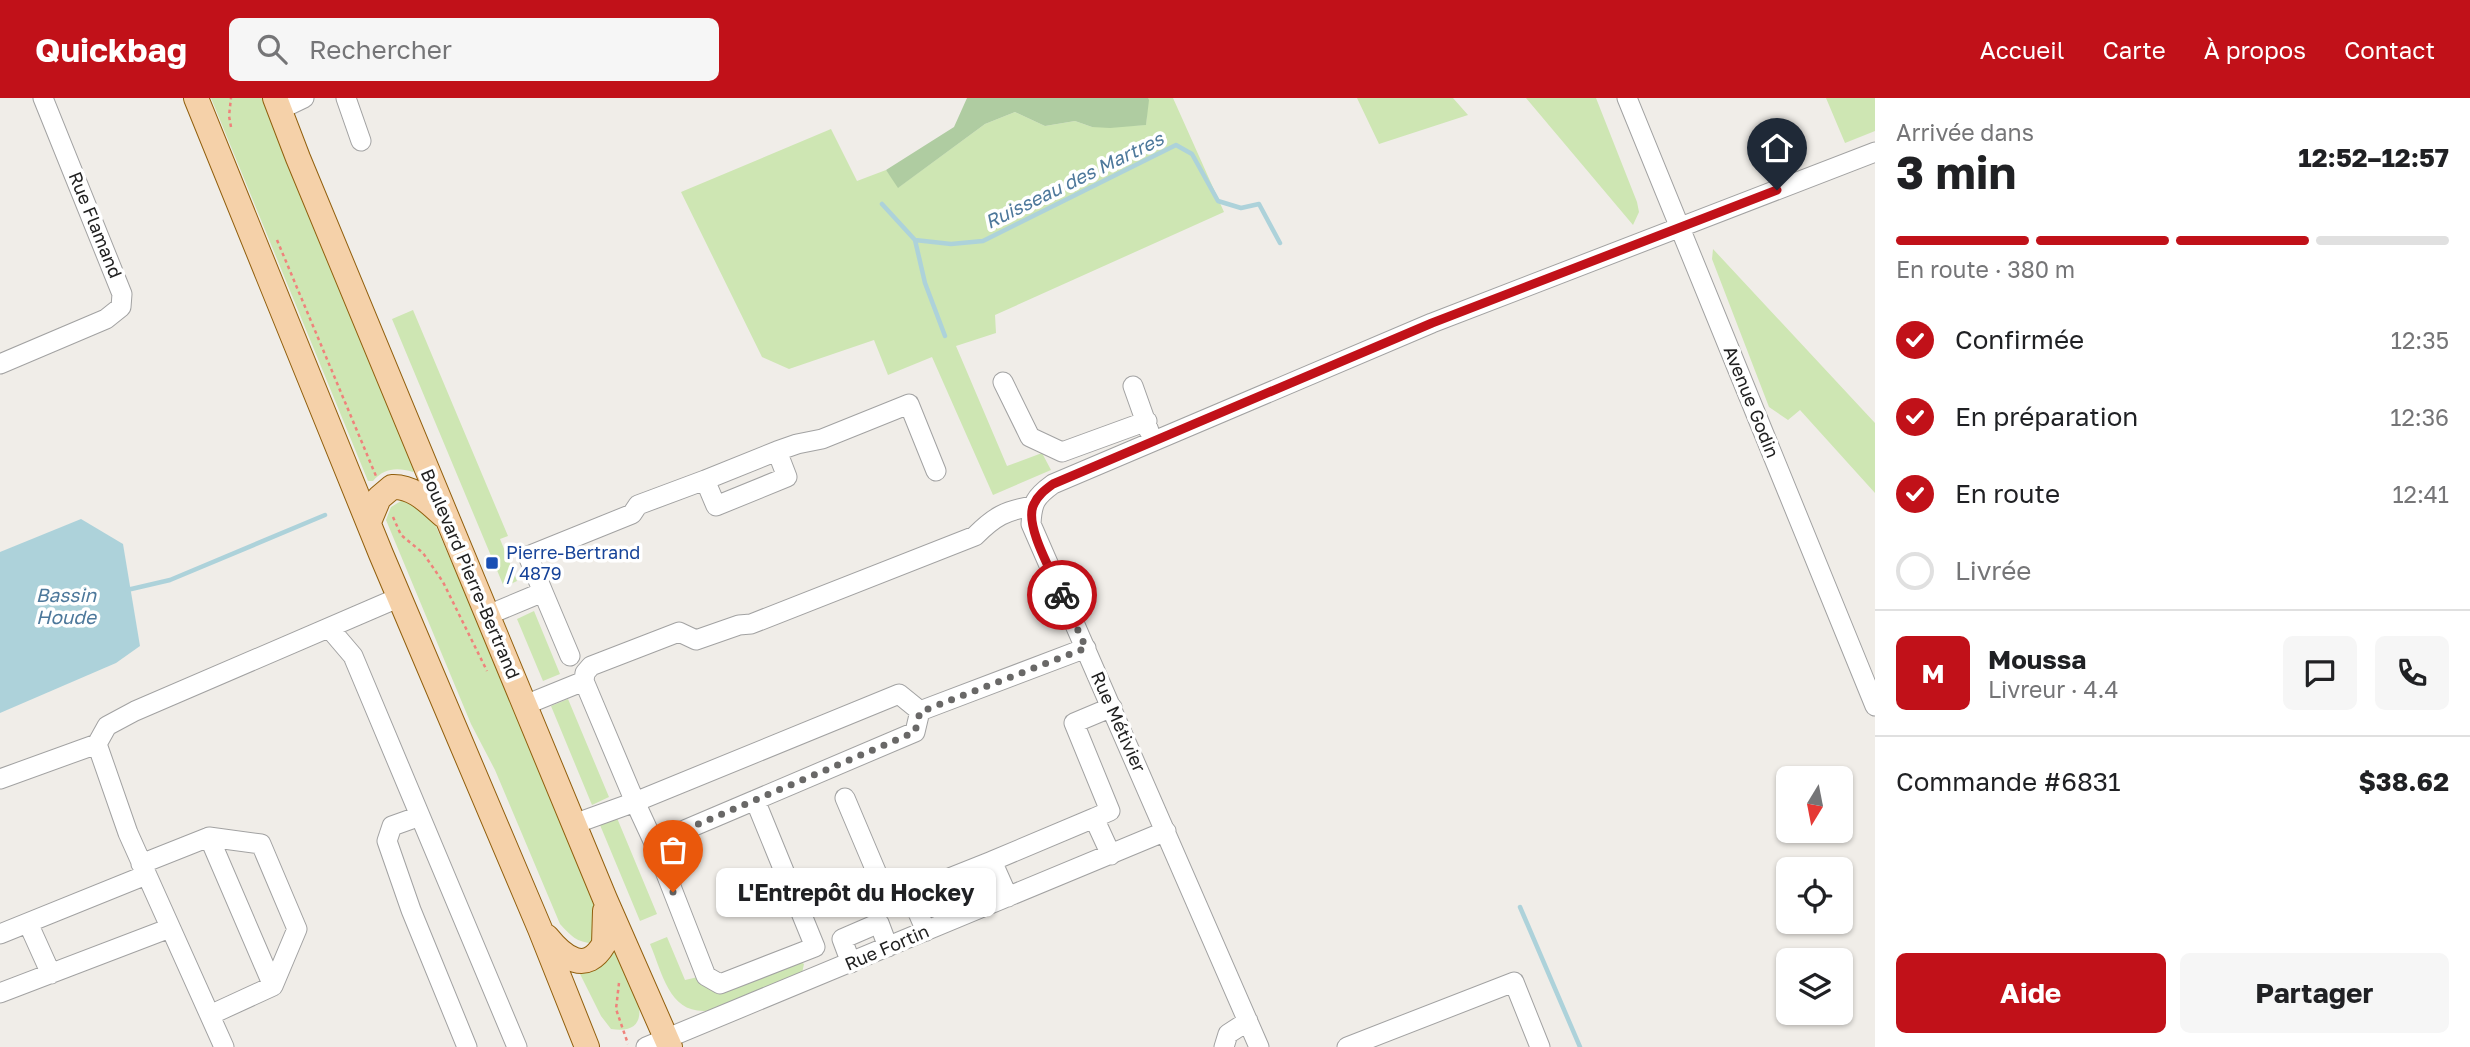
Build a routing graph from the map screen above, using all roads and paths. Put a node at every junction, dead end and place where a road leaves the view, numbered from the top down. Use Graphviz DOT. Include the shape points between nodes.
graph roads {
  1 [pos="43,98"];
  2 [pos="196,98"];
  3 [pos="231,98"];
  4 [pos="304,98"];
  5 [pos="346,98"];
  6 [pos="1627,98"];
  7 [pos="277,104"];
  8 [pos="232,132"];
  9 [pos="360,141"];
  10 [pos="1875,152"];
  11 [pos="1680,228"];
  12 [pos="276,237"];
  13 [pos="0,364"];
  14 [pos="1003,382"];
  15 [pos="1133,386"];
  16 [pos="1147,421"];
  17 [pos="1152,442"];
  18 [pos="778,451"];
  19 [pos="1062,452"];
  20 [pos="936,471"];
  21 [pos="376,477"];
  22 [pos="1071,477"];
  23 [pos="705,480"];
  24 [pos="1032,506"];
  25 [pos="380,519"];
  26 [pos="447,519"];
  27 [pos="543,592"];
  28 [pos="400,597"];
  29 [pos="488,615"];
  30 [pos="330,629"];
  31 [pos="1086,648"];
  32 [pos="569,656"];
  33 [pos="490,677"];
  34 [pos="584,681"];
  35 [pos="525,705"];
  36 [pos="1875,706"];
  37 [pos="1112,707"];
  38 [pos="920,712"];
  39 [pos="97,744"];
  40 [pos="0,779"];
  41 [pos="845,798"];
  42 [pos="755,800"];
  43 [pos="635,802"];
  44 [pos="420,816"];
  45 [pos="1094,818"];
  46 [pos="574,824"];
  47 [pos="1166,831"];
  48 [pos="209,837"];
  49 [pos="654,843"];
  50 [pos="1111,855"];
  51 [pos="992,861"];
  52 [pos="144,869"];
  53 [pos="1008,897"];
  54 [pos="605,900"];
  55 [pos="889,902"];
  56 [pos="28,923"];
  57 [pos="879,923"];
  58 [pos="170,928"];
  59 [pos="540,929"];
  60 [pos="926,932"];
  61 [pos="0,934"];
  62 [pos="815,947"];
  63 [pos="888,947"];
  64 [pos="851,962"];
  65 [pos="51,974"];
  66 [pos="825,974"];
  67 [pos="619,980"];
  68 [pos="273,986"];
  69 [pos="0,993"];
  70 [pos="210,1015"];
  71 [pos="1248,1021"];
  72 [pos="661,1044"];
  73 [pos="219,1046"];
  74 [pos="467,1047"];
  75 [pos="517,1047"];
  76 [pos="587,1047"];
  77 [pos="629,1047"];
  78 [pos="1224,1047"];
  79 [pos="1259,1047"];
  80 [pos="1347,1047"];
  81 [pos="1540,1047"];
  1 -- 13 [label="street, Rue Flamand" via="122,294 121,306 106,320"];
  2 -- 25 [label="main road"];
  3 -- 8 [label="path"];
  4 -- 7 [label="street"];
  5 -- 9 [label="street"];
  6 -- 11 [label="street, Avenue Godin"];
  7 -- 26 [label="main road, Boulevard Pierre-Bertrand"];
  10 -- 11 [label="street"];
  11 -- 17 [label="street" via="1432,323"];
  11 -- 36 [label="street, Avenue Godin"];
  12 -- 21 [label="path"];
  14 -- 19 [label="street" via="1030,437"];
  15 -- 16 [label="street"];
  16 -- 17 [label="street"];
  16 -- 19 [label="street"];
  17 -- 22 [label="street"];
  18 -- 20 [label="street" via="822,439 909,404"];
  18 -- 23 [label="street"];
  18 -- 23 [label="street" via="788,477 716,506"];
  19 -- 22 [label="street"];
  22 -- 24 [label="street" via="1040,493"];
  23 -- 27 [label="street" via="528,556"];
  24 -- 31 [label="street, Rue Métivier" via="1031,524"];
  24 -- 34 [label="street" via="1006,511 975,536 751,624 696,640 679,632 591,666"];
  25 -- 26 [label="main road" via="379,498 389,488 399,487 424,498"];
  25 -- 28 [label="main road"];
  25 -- 33 [label="path" via="423,553 443,582"];
  26 -- 29 [label="main road, Boulevard Pierre-Bertrand"];
  27 -- 29 [label="street"];
  27 -- 32 [label="street"];
  28 -- 30 [label="street"];
  28 -- 59 [label="main road"];
  29 -- 35 [label="main road, Boulevard Pierre-Bertrand"];
  30 -- 39 [label="street" via="135,711 107,726"];
  30 -- 44 [label="street" via="353,656"];
  31 -- 37 [label="street, Rue Métivier"];
  31 -- 38 [label="street"];
  34 -- 35 [label="street"];
  34 -- 43 [label="street"];
  35 -- 46 [label="main road, Boulevard Pierre-Bertrand"];
  37 -- 45 [label="street" via="1074,723 1110,811"];
  37 -- 47 [label="street, Rue Métivier"];
  38 -- 42 [label="street" via="915,732"];
  38 -- 43 [label="street" via="899,694"];
  39 -- 40 [label="street"];
  39 -- 52 [label="street"];
  41 -- 55 [label="street"];
  42 -- 49 [label="street"];
  42 -- 62 [label="street"];
  43 -- 46 [label="street"];
  43 -- 49 [label="street"];
  44 -- 74 [label="street" via="392,826 387,842"];
  44 -- 75 [label="street"];
  45 -- 50 [label="street"];
  45 -- 51 [label="street"];
  46 -- 54 [label="main road, Boulevard Pierre-Bertrand"];
  47 -- 50 [label="street, Rue Fortin"];
  47 -- 71 [label="street, Rue Métivier"];
  48 -- 52 [label="street"];
  48 -- 68 [label="street"];
  48 -- 68 [label="street" via="261,844 297,929"];
  49 -- 62 [label="street" via="706,976 720,984"];
  50 -- 53 [label="street, Rue Fortin"];
  51 -- 53 [label="street"];
  51 -- 55 [label="street"];
  52 -- 56 [label="street"];
  52 -- 58 [label="street"];
  53 -- 60 [label="street, Rue Fortin"];
  54 -- 59 [label="main road" via="604,945 590,960 567,958"];
  54 -- 72 [label="main road, Boulevard Pierre-Bertrand"];
  55 -- 57 [label="street"];
  55 -- 60 [label="street" via="916,908"];
  56 -- 61 [label="street"];
  56 -- 65 [label="street"];
  57 -- 63 [label="street"];
  57 -- 64 [label="street" via="842,939"];
  58 -- 65 [label="street"];
  58 -- 70 [label="street"];
  59 -- 76 [label="main road"];
  60 -- 63 [label="street, Rue Fortin"];
  62 -- 66 [label="street"];
  63 -- 64 [label="street, Rue Fortin"];
  64 -- 66 [label="street, Rue Fortin"];
  65 -- 69 [label="street"];
  66 -- 72 [label="street, Rue Fortin"];
  67 -- 77 [label="path" via="616,1009"];
  68 -- 70 [label="street"];
  70 -- 73 [label="street"];
  71 -- 78 [label="street" via="1228,1034"];
  71 -- 79 [label="street, Rue Métivier"];
  80 -- 81 [label="street" via="1514,982"];
}
